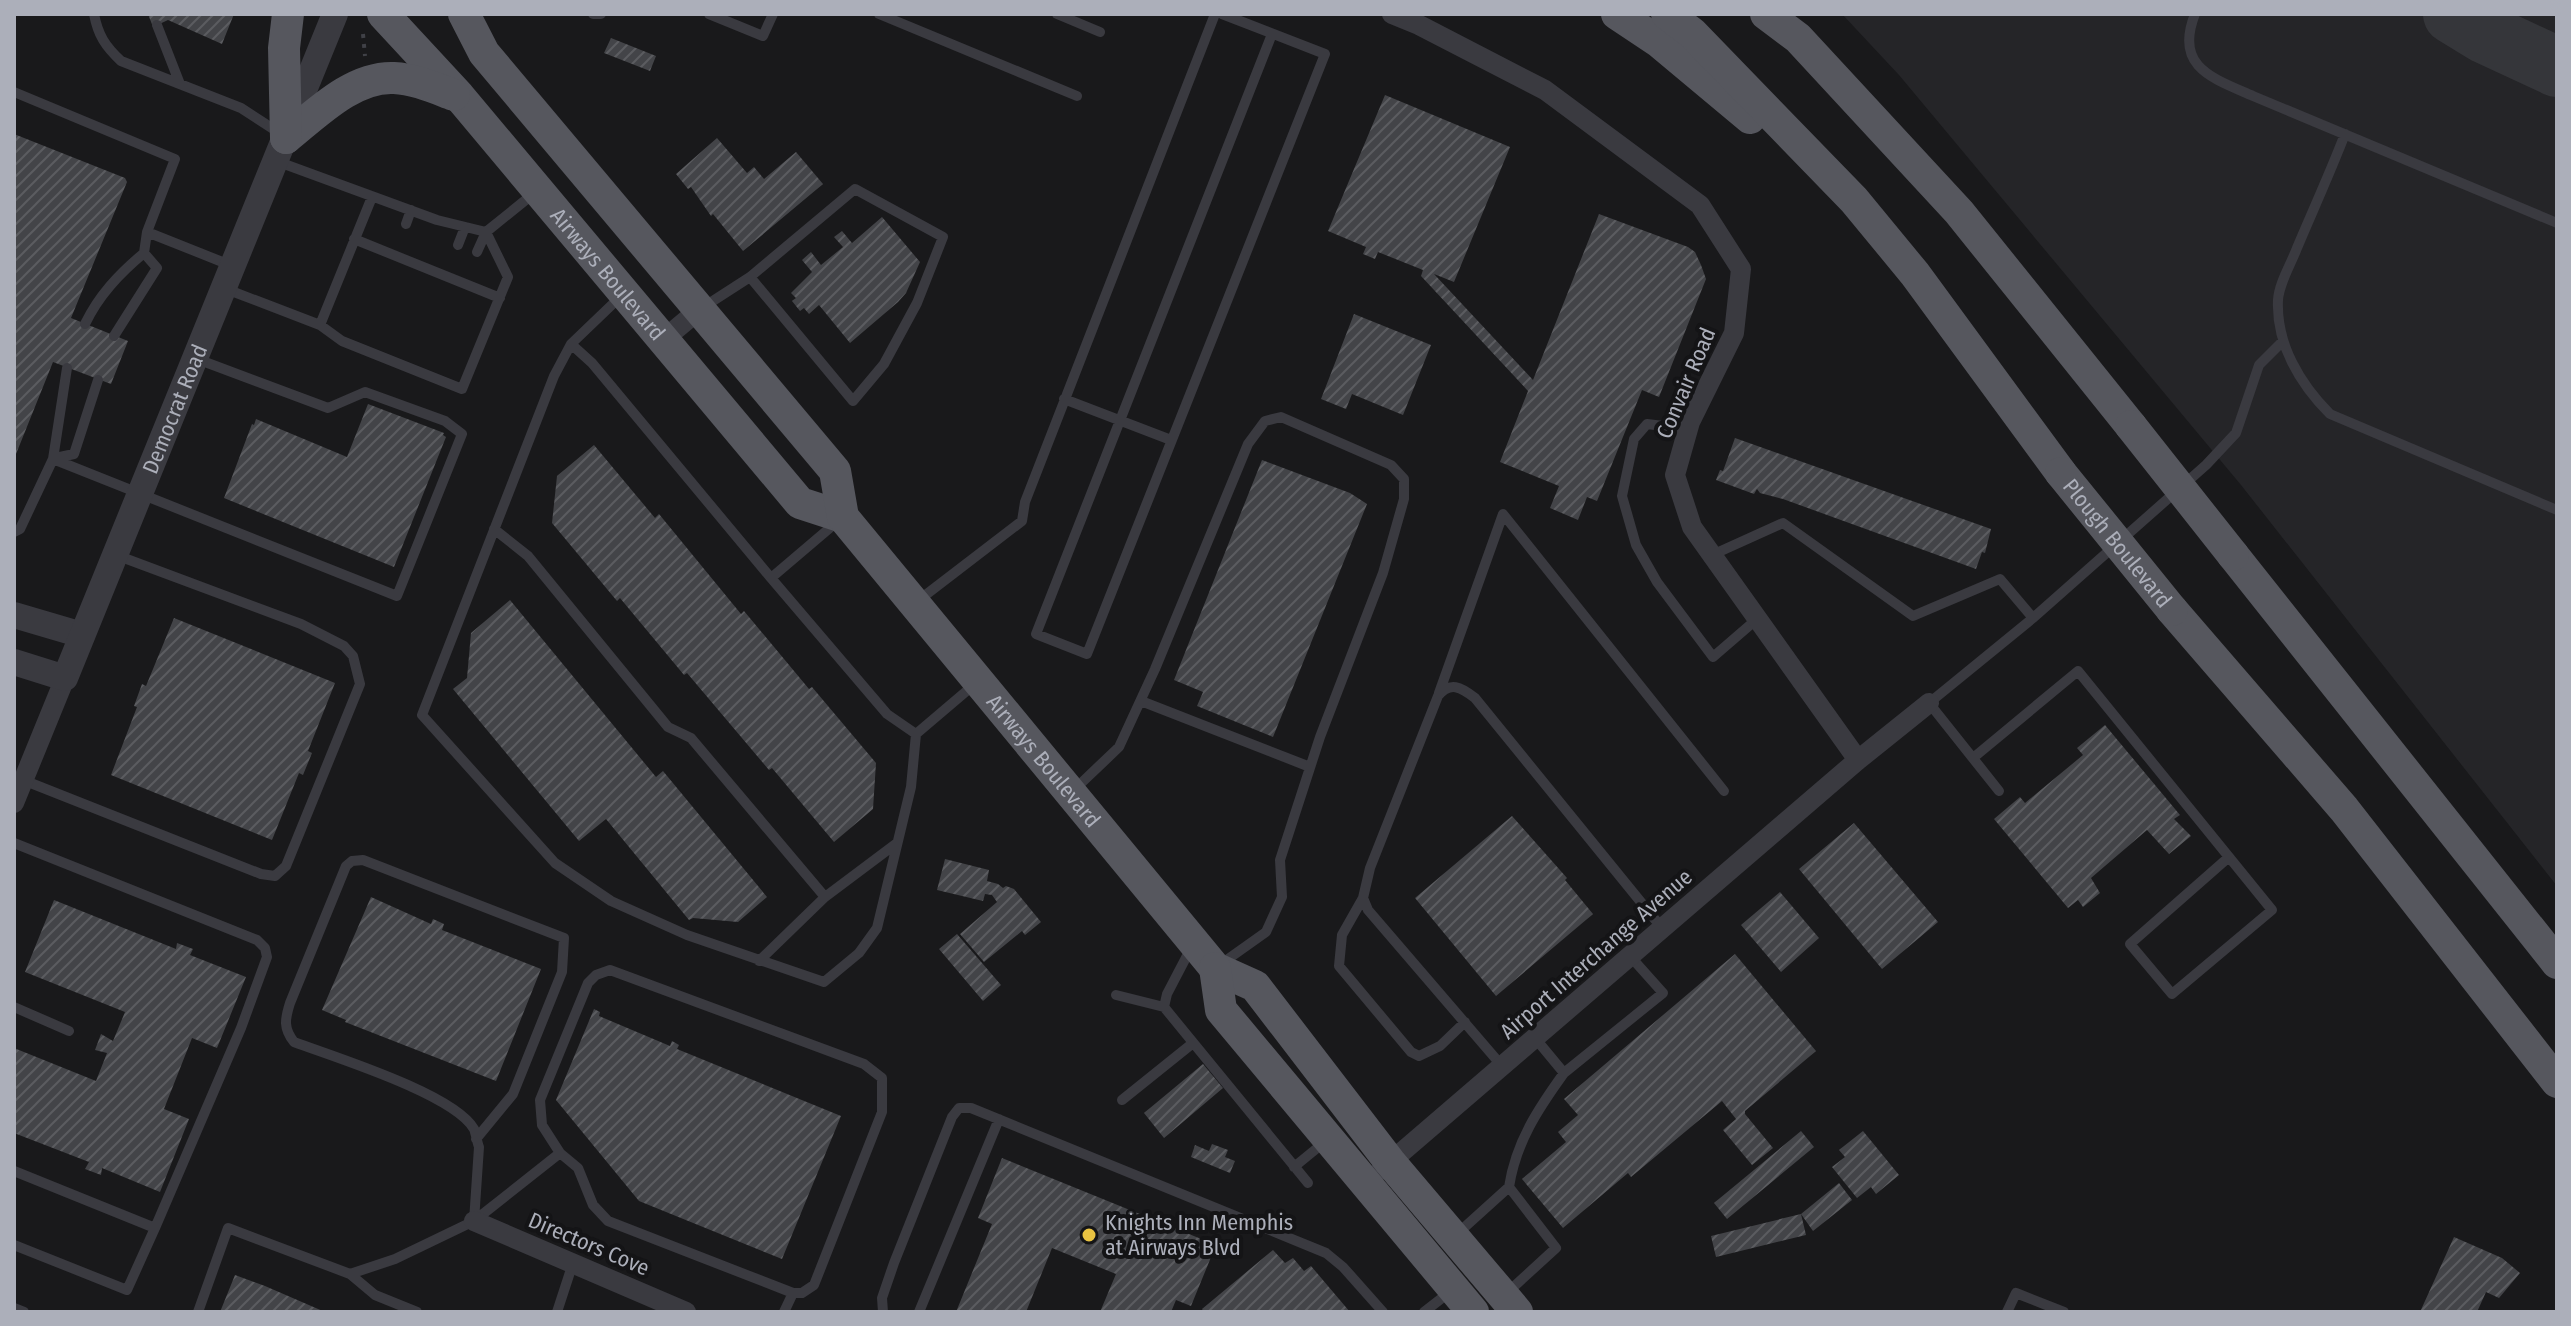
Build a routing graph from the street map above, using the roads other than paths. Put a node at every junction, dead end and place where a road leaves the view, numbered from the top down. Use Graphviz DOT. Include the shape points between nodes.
graph roads {
  1 [pos="94,14"];
  2 [pos="288,14"];
  3 [pos="335,14"];
  4 [pos="451,14"];
  5 [pos="464,14"];
  6 [pos="593,14"];
  7 [pos="601,14"];
  8 [pos="709,14"];
  9 [pos="773,14"];
  10 [pos="879,14"];
  11 [pos="1057,14"];
  12 [pos="1215,14"];
  13 [pos="1222,14"];
  14 [pos="1392,14"];
  15 [pos="1617,14"];
  16 [pos="1667,14"];
  17 [pos="1766,14"];
  18 [pos="1775,14"];
  19 [pos="2195,14"];
  20 [pos="373,24"];
  21 [pos="157,25"];
  22 [pos="1100,32"];
  23 [pos="1272,34"];
  24 [pos="1798,38"];
  25 [pos="484,53"];
  26 [pos="180,84"];
  27 [pos="14,92"];
  28 [pos="459,96"];
  29 [pos="1077,96"];
  30 [pos="2345,134"];
  31 [pos="281,149"];
  32 [pos="538,190"];
  33 [pos="372,197"];
  34 [pos="1854,200"];
  35 [pos="392,202"];
  36 [pos="411,210"];
  37 [pos="386,216"];
  38 [pos="437,220"];
  39 [pos="2557,223"];
  40 [pos="406,224"];
  41 [pos="465,227"];
  42 [pos="147,232"];
  43 [pos="486,232"];
  44 [pos="432,234"];
  45 [pos="354,239"];
  46 [pos="458,245"];
  47 [pos="477,252"];
  48 [pos="144,253"];
  49 [pos="750,277"];
  50 [pos="229,278"];
  51 [pos="624,293"];
  52 [pos="500,298"];
  53 [pos="700,309"];
  54 [pos="85,324"];
  55 [pos="320,325"];
  56 [pos="114,336"];
  57 [pos="663,340"];
  58 [pos="2283,341"];
  59 [pos="571,344"];
  60 [pos="195,359"];
  61 [pos="67,368"];
  62 [pos="98,380"];
  63 [pos="1064,399"];
  64 [pos="1120,421"];
  65 [pos="1688,429"];
  66 [pos="1171,440"];
  67 [pos="53,459"];
  68 [pos="141,491"];
  69 [pos="2557,510"];
  70 [pos="843,517"];
  71 [pos="494,529"];
  72 [pos="14,532"];
  73 [pos="115,555"];
  74 [pos="1712,555"];
  75 [pos="771,578"];
  76 [pos="914,604"];
  77 [pos="14,615"];
  78 [pos="2033,618"];
  79 [pos="1757,619"];
  80 [pos="82,635"];
  81 [pos="14,662"];
  82 [pos="65,678"];
  83 [pos="978,682"];
  84 [pos="1438,696"];
  85 [pos="1141,701"];
  86 [pos="1929,703"];
  87 [pos="916,734"];
  88 [pos="1973,758"];
  89 [pos="1858,760"];
  90 [pos="1310,767"];
  91 [pos="23,780"];
  92 [pos="1724,791"];
  93 [pos="1999,791"];
  94 [pos="1071,793"];
  95 [pos="14,803"];
  96 [pos="14,843"];
  97 [pos="898,843"];
  98 [pos="2229,857"];
  99 [pos="825,897"];
  100 [pos="1363,898"];
  101 [pos="1662,928"];
  102 [pos="1193,942"];
  103 [pos="1630,956"];
  104 [pos="759,961"];
  105 [pos="2557,963"];
  106 [pos="1215,968"];
  107 [pos="1116,995"];
  108 [pos="14,1007"];
  109 [pos="1164,1007"];
  110 [pos="1465,1022"];
  111 [pos="69,1031"];
  112 [pos="1535,1038"];
  113 [pos="1193,1043"];
  114 [pos="1502,1066"];
  115 [pos="1564,1073"];
  116 [pos="2557,1082"];
  117 [pos="1122,1100"];
  118 [pos="999,1119"];
  119 [pos="476,1139"];
  120 [pos="1327,1139"];
  121 [pos="560,1153"];
  122 [pos="1390,1162"];
  123 [pos="1294,1167"];
  124 [pos="14,1171"];
  125 [pos="1308,1183"];
  126 [pos="1365,1184"];
  127 [pos="1509,1187"];
  128 [pos="474,1221"];
  129 [pos="155,1228"];
  130 [pos="1453,1237"];
  131 [pos="14,1245"];
  132 [pos="573,1263"];
  133 [pos="350,1274"];
  134 [pos="793,1293"];
  135 [pos="1463,1300"];
  136 [pos="1510,1304"];
  137 [pos="14,1308"];
  138 [pos="24,1312"];
  139 [pos="198,1312"];
  140 [pos="417,1312"];
  141 [pos="557,1312"];
  142 [pos="686,1312"];
  143 [pos="784,1312"];
  144 [pos="883,1312"];
  145 [pos="919,1312"];
  146 [pos="1383,1312"];
  147 [pos="1424,1312"];
  148 [pos="2007,1312"];
  149 [pos="2064,1312"];
  1 -- 26 [label="lane" via="106,47 121,61"];
  2 -- 31 [label="main road"];
  3 -- 31 [label="street, Democrat Road"];
  4 -- 25 [label="street, Airways Boulevard"];
  5 -- 25 [label="main road"];
  6 -- 7 [label="lane"];
  8 -- 9 [label="lane" via="763,36"];
  10 -- 29 [label="lane"];
  11 -- 22 [label="lane"];
  12 -- 63 [label="lane"];
  13 -- 23 [label="lane"];
  14 -- 65 [label="street, Convair Road" via="1545,90 1700,205 1741,269 1734,333"];
  15 -- 34 [label="main road"];
  16 -- 34 [label="main road, Plough Boulevard" via="1692,33"];
  17 -- 24 [label="main road"];
  18 -- 24 [label="main road"];
  19 -- 30 [label="lane" via="2189,47 2200,70"];
  20 -- 28 [label="main road, Airways Boulevard"];
  21 -- 26 [label="lane"];
  23 -- 64 [label="lane"];
  23 -- 66 [label="lane" via="1325,54"];
  24 -- 105 [label="main road, bridge" via="1959,212"];
  25 -- 53 [label="main road, Airways Boulevard"];
  26 -- 31 [label="lane" via="241,108"];
  27 -- 42 [label="lane" via="175,159"];
  28 -- 31 [label="main road" via="410,80 383,78 333,102"];
  28 -- 32 [label="main road, Airways Boulevard"];
  30 -- 39 [label="lane"];
  30 -- 58 [label="lane" via="2279,292"];
  31 -- 33 [label="lane"];
  31 -- 50 [label="street, Democrat Road"];
  32 -- 43 [label="lane"];
  32 -- 51 [label="main road, Airways Boulevard"];
  33 -- 35 [label="lane"];
  33 -- 45 [label="lane"];
  34 -- 116 [label="main road, Plough Boulevard, bridge" via="2061,473 2344,809"];
  35 -- 36 [label="lane"];
  35 -- 37 [label="lane"];
  36 -- 38 [label="lane"];
  36 -- 40 [label="lane"];
  38 -- 41 [label="lane"];
  38 -- 44 [label="lane"];
  41 -- 43 [label="lane"];
  41 -- 46 [label="lane"];
  42 -- 48 [label="lane"];
  42 -- 50 [label="lane"];
  43 -- 47 [label="lane"];
  43 -- 52 [label="lane" via="508,277"];
  45 -- 52 [label="lane" via="376,242"];
  45 -- 55 [label="lane"];
  48 -- 54 [label="lane" via="123,270"];
  48 -- 56 [label="lane" via="157,268"];
  49 -- 49 [label="lane" via="855,189 943,237 917,303 884,364 853,401"];
  49 -- 53 [label="lane"];
  50 -- 55 [label="lane"];
  50 -- 60 [label="street, Democrat Road"];
  51 -- 57 [label="main road, Airways Boulevard"];
  51 -- 59 [label="lane"];
  52 -- 55 [label="lane" via="462,389 342,341"];
  53 -- 57 [label="street"];
  53 -- 70 [label="main road, Airways Boulevard" via="835,471"];
  57 -- 70 [label="main road, Airways Boulevard" via="800,503"];
  58 -- 69 [label="lane" via="2299,375 2330,414"];
  58 -- 78 [label="lane" via="2259,365 2236,433"];
  59 -- 71 [label="lane"];
  59 -- 75 [label="lane"];
  60 -- 68 [label="street, Democrat Road"];
  60 -- 68 [label="lane" via="328,408 365,392 445,421 462,434 397,596"];
  61 -- 67 [label="lane"];
  62 -- 67 [label="lane" via="74,454"];
  63 -- 64 [label="lane"];
  63 -- 76 [label="lane" via="1022,521"];
  64 -- 66 [label="lane"];
  64 -- 66 [label="lane" via="1036,634 1087,654"];
  65 -- 74 [label="street, Convair Road" via="1675,475 1692,527"];
  65 -- 79 [label="lane" via="1647,424 1634,439 1622,496 1636,545 1713,657"];
  67 -- 68 [label="lane"];
  67 -- 72 [label="lane"];
  68 -- 73 [label="street, Democrat Road"];
  70 -- 75 [label="lane"];
  70 -- 76 [label="main road, Airways Boulevard"];
  71 -- 99 [label="lane" via="528,556 668,727 691,738"];
  71 -- 104 [label="lane" via="422,715 555,863 611,901"];
  73 -- 80 [label="street, Democrat Road"];
  73 -- 91 [label="lane" via="301,624 353,656 360,684 286,866 275,876 261,874"];
  74 -- 78 [label="lane" via="1783,523 1913,616 2000,579"];
  74 -- 79 [label="street, Convair Road"];
  75 -- 87 [label="lane" via="887,714"];
  76 -- 83 [label="main road, Airways Boulevard"];
  77 -- 80 [label="street"];
  78 -- 86 [label="lane"];
  79 -- 89 [label="street, Convair Road"];
  80 -- 82 [label="street, Democrat Road"];
  81 -- 82 [label="street"];
  82 -- 91 [label="street, Democrat Road"];
  83 -- 87 [label="lane"];
  83 -- 94 [label="main road, Airways Boulevard"];
  84 -- 92 [label="lane" via="1503,514"];
  84 -- 100 [label="lane"];
  84 -- 101 [label="lane" via="1453,686 1475,698"];
  85 -- 90 [label="lane"];
  85 -- 90 [label="lane" via="1248,444 1265,421 1281,417 1391,465 1404,479 1404,499 1383,573"];
  85 -- 94 [label="lane" via="1119,747"];
  86 -- 88 [label="lane"];
  86 -- 89 [label="street"];
  87 -- 97 [label="lane"];
  88 -- 93 [label="lane"];
  88 -- 98 [label="lane" via="2078,671"];
  89 -- 101 [label="street, Airport Interchange Avenue"];
  90 -- 106 [label="lane" via="1280,860 1282,897 1266,932"];
  91 -- 95 [label="street, Democrat Road"];
  94 -- 102 [label="main road, Airways Boulevard"];
  96 -- 129 [label="lane" via="257,940 265,948 267,957 241,1028"];
  97 -- 99 [label="lane"];
  97 -- 104 [label="lane" via="877,928 859,953 824,982"];
  98 -- 98 [label="lane" via="2272,910 2172,994 2130,944"];
  99 -- 104 [label="lane"];
  100 -- 110 [label="lane"];
  100 -- 110 [label="lane" via="1342,935 1339,966 1419,1056 1440,1046"];
  101 -- 103 [label="street, Airport Interchange Avenue"];
  102 -- 106 [label="main road, Airways Boulevard"];
  102 -- 109 [label="lane"];
  103 -- 112 [label="street, Airport Interchange Avenue"];
  103 -- 115 [label="lane" via="1663,993"];
  106 -- 120 [label="main road" via="1221,1010"];
  106 -- 122 [label="main road, Airways Boulevard" via="1255,986"];
  107 -- 109 [label="lane"];
  108 -- 111 [label="lane"];
  109 -- 113 [label="lane"];
  110 -- 114 [label="lane"];
  112 -- 114 [label="street, Airport Interchange Avenue"];
  112 -- 115 [label="lane"];
  113 -- 117 [label="lane"];
  113 -- 123 [label="lane"];
  114 -- 122 [label="street, Airport Interchange Avenue"];
  115 -- 127 [label="lane" via="1524,1134"];
  118 -- 144 [label="lane" via="971,1108 959,1108 952,1117 890,1275"];
  118 -- 145 [label="lane"];
  118 -- 146 [label="lane" via="1326,1253"];
  119 -- 119 [label="lane" via="474,1129 456,1110 417,1089 294,1042 288,1034 284,1023 290,1003 352,861 363,860 564,938 562,972 513,1094"];
  119 -- 128 [label="lane"];
  120 -- 123 [label="lane"];
  120 -- 126 [label="main road"];
  121 -- 128 [label="lane"];
  121 -- 134 [label="lane" via="578,1168 593,1205 608,1221"];
  121 -- 134 [label="lane" via="542,1125 540,1100 588,983 610,970 864,1064 882,1078 882,1112 814,1285"];
  122 -- 126 [label="street, Airport Interchange Avenue"];
  122 -- 130 [label="main road, Airways Boulevard"];
  123 -- 125 [label="lane"];
  124 -- 129 [label="lane"];
  126 -- 135 [label="main road"];
  127 -- 130 [label="lane"];
  127 -- 136 [label="lane" via="1556,1248"];
  128 -- 132 [label="street, Directors Cove"];
  128 -- 133 [label="lane"];
  129 -- 131 [label="lane" via="127,1290"];
  130 -- 136 [label="main road, Airways Boulevard"];
  132 -- 141 [label="lane"];
  132 -- 142 [label="street, Directors Cove"];
  133 -- 139 [label="lane" via="228,1228"];
  133 -- 140 [label="lane" via="375,1295"];
  134 -- 143 [label="lane"];
  135 -- 147 [label="lane"];
  137 -- 138 [label="lane"];
  148 -- 149 [label="lane" via="2016,1293"];
}
